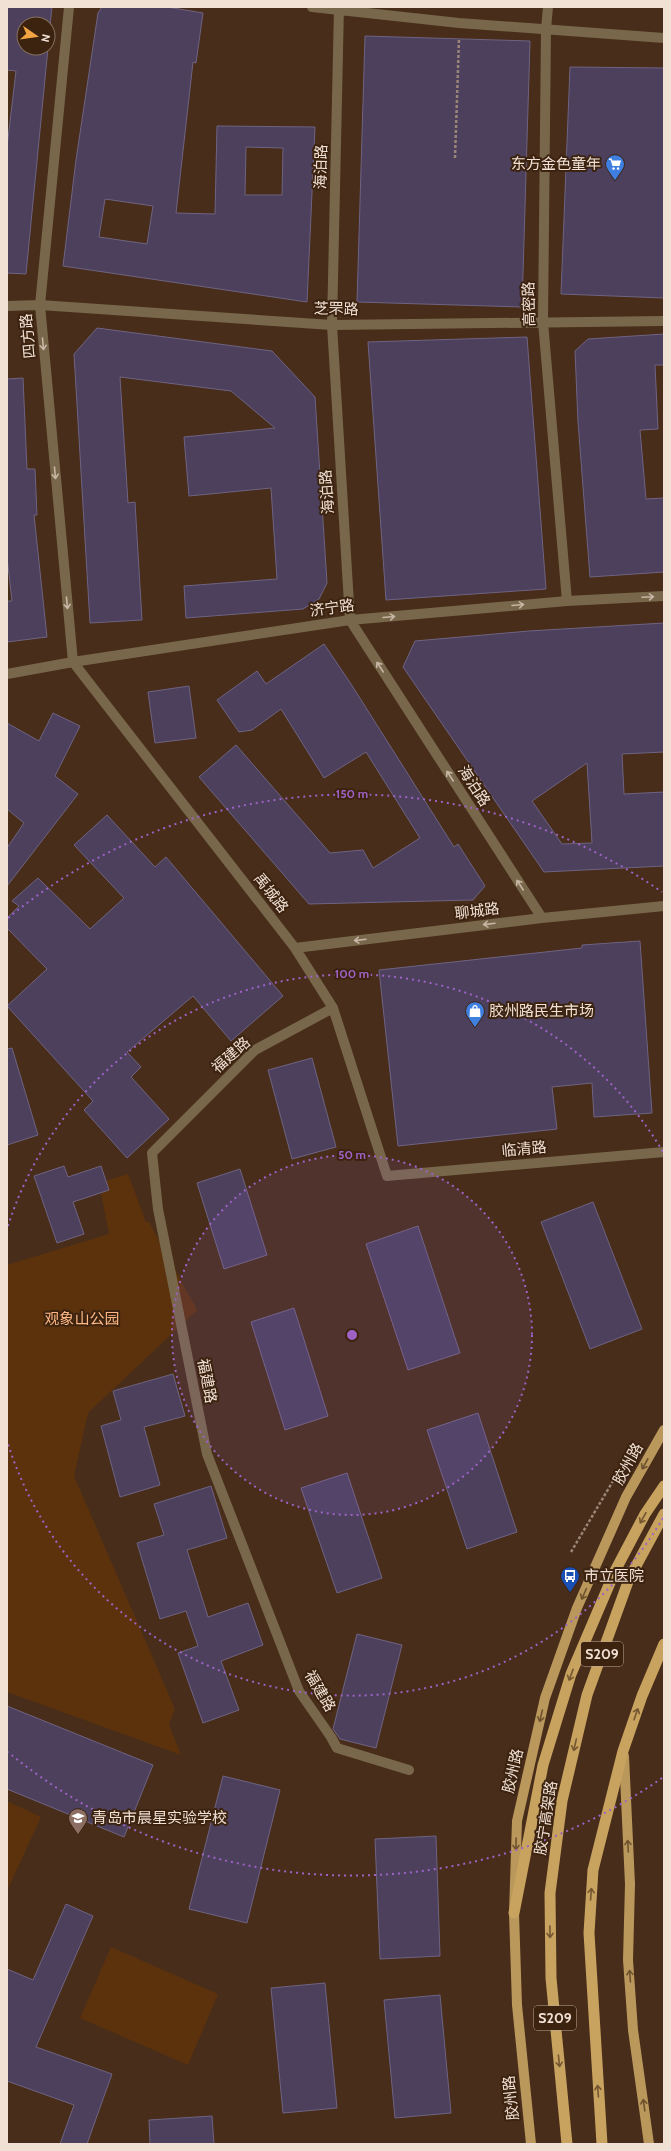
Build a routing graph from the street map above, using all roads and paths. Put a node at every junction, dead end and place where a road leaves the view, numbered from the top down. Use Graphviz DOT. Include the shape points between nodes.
graph roads {
  1 [pos="68,7"];
  2 [pos="312,7"];
  3 [pos="548,7"];
  4 [pos="339,8"];
  5 [pos="459,23"];
  6 [pos="546,29"];
  7 [pos="664,38"];
  8 [pos="455,158"];
  9 [pos="40,305"];
  10 [pos="7,306"];
  11 [pos="664,321"];
  12 [pos="543,322"];
  13 [pos="332,325"];
  14 [pos="664,596"];
  15 [pos="567,601"];
  16 [pos="350,620"];
  17 [pos="73,662"];
  18 [pos="7,674"];
  19 [pos="664,906"];
  20 [pos="542,918"];
  21 [pos="295,948"];
  22 [pos="333,1008"];
  23 [pos="664,1152"];
  24 [pos="387,1176"];
  25 [pos="664,1430"];
  26 [pos="664,1486"];
  27 [pos="599,1503"];
  28 [pos="664,1514"];
  29 [pos="572,1552"];
  30 [pos="664,1644"];
  31 [pos="623,1751"];
  32 [pos="409,1770"];
  33 [pos="514,1912"];
  34 [pos="531,2144"];
  35 [pos="567,2144"];
  36 [pos="602,2144"];
  37 [pos="650,2144"];
  1 -- 9 [label="street, 四方路"];
  2 -- 4 [label="street"];
  3 -- 6 [label="street, 高密路"];
  4 -- 5 [label="street"];
  4 -- 13 [label="street, 海泊路"];
  5 -- 6 [label="street"];
  5 -- 8 [label="path"];
  6 -- 7 [label="street"];
  6 -- 12 [label="street, 高密路"];
  9 -- 10 [label="street, 芝罘路"];
  9 -- 13 [label="street, 芝罘路"];
  9 -- 17 [label="street, 四方路, one-way"];
  11 -- 12 [label="street, 芝罘路"];
  12 -- 13 [label="street, 芝罘路"];
  12 -- 15 [label="street, 高密路"];
  13 -- 16 [label="street, 海泊路"];
  15 -- 14 [label="street, 济宁路, one-way"];
  16 -- 15 [label="street, 济宁路, one-way"];
  16 -- 17 [label="street, 济宁路"];
  20 -- 16 [label="street, 海泊路, one-way"];
  17 -- 18 [label="street, 济宁路"];
  17 -- 21 [label="street, 禹城路"];
  19 -- 20 [label="street, 聊城路"];
  20 -- 21 [label="street, 聊城路, one-way"];
  21 -- 22 [label="street, 禹城路"];
  22 -- 24 [label="street, 禹城路"];
  22 -- 32 [label="street, 福建路" via="255,1050 152,1153 152,1160 158,1209 207,1454 299,1691 337,1748"];
  23 -- 24 [label="street, 临清路"];
  25 -- 33 [label="main road, 胶州路, one-way" via="620,1511 577,1608 545,1698 517,1821"];
  26 -- 33 [label="highway, one-way" via="645,1514 615,1571 571,1674 543,1765"];
  27 -- 29 [label="path"];
  28 -- 35 [label="highway, 胶宁高架路 / S209, one-way" via="629,1579 587,1695 562,1801 550,1893 550,1939 551,1978"];
  31 -- 30 [label="highway, S209, one-way"];
  36 -- 31 [label="highway, S209, one-way" via="589,1933 593,1870"];
  37 -- 31 [label="main road, one-way" via="633,2030 629,1968 630,1884"];
  33 -- 34 [label="main road, 胶州路" via="517,2005"];
}
